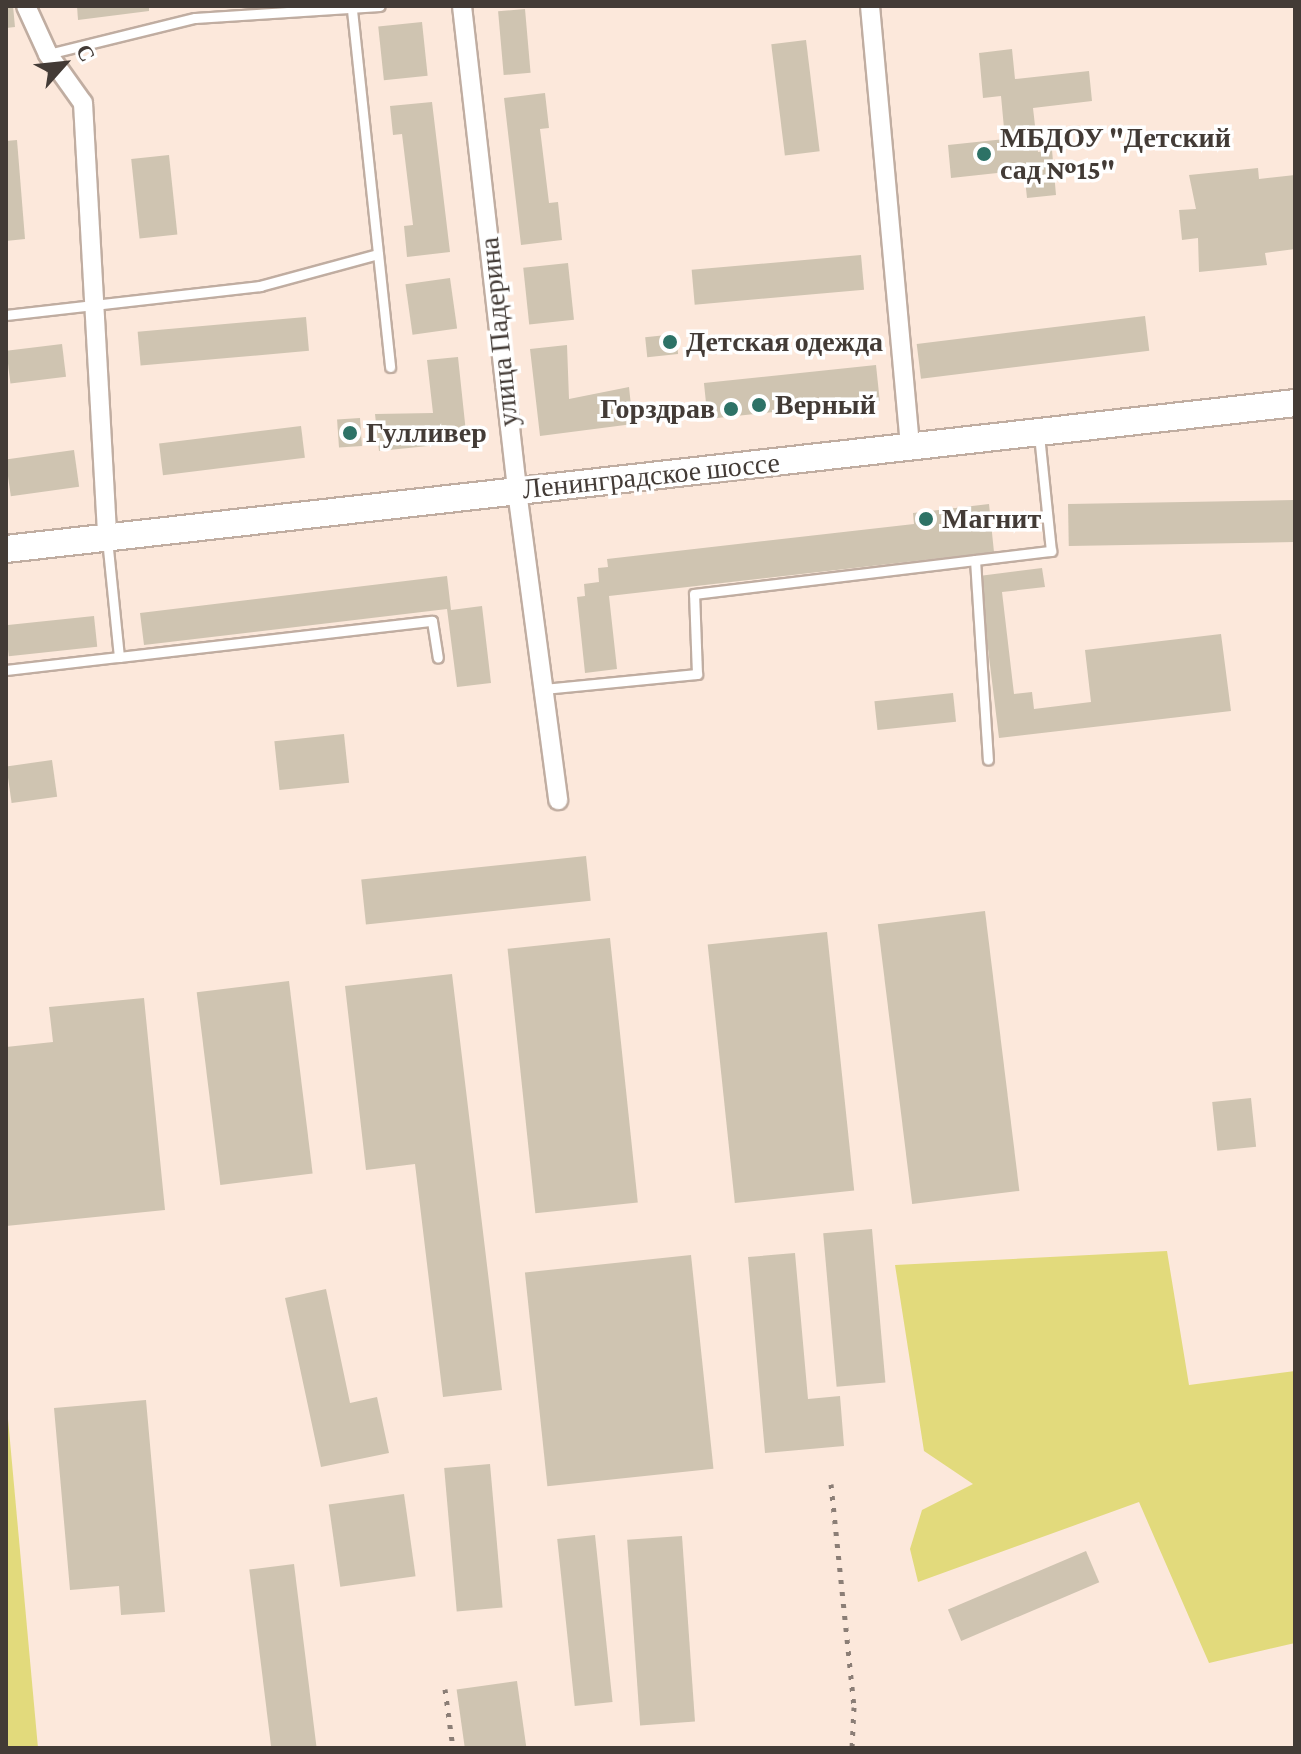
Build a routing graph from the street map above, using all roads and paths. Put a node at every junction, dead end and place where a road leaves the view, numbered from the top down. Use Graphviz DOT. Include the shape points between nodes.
graph roads {
  1 [pos="26,6"];
  2 [pos="380,6"];
  3 [pos="462,6"];
  4 [pos="870,6"];
  5 [pos="352,10"];
  6 [pos="48,54"];
  7 [pos="378,254"];
  8 [pos="94,306"];
  9 [pos="6,315"];
  10 [pos="390,367"];
  11 [pos="1295,403"];
  12 [pos="1039,432"];
  13 [pos="910,446"];
  14 [pos="517,491"];
  15 [pos="107,537"];
  16 [pos="6,549"];
  17 [pos="975,560"];
  18 [pos="119,657"];
  19 [pos="438,658"];
  20 [pos="6,670"];
  21 [pos="543,689"];
  22 [pos="988,760"];
  23 [pos="558,800"];
  1 -- 6 [label="street"];
  2 -- 5 [label="lane"];
  3 -- 14 [label="street, улица Падерина"];
  4 -- 13 [label="street"];
  5 -- 6 [label="lane" via="195,18"];
  5 -- 7 [label="lane"];
  6 -- 8 [label="street" via="83,103"];
  7 -- 8 [label="lane" via="260,286"];
  7 -- 10 [label="lane"];
  8 -- 9 [label="lane"];
  8 -- 15 [label="street"];
  11 -- 12 [label="main road, Ленинградское шоссе"];
  12 -- 13 [label="main road, Ленинградское шоссе"];
  12 -- 17 [label="lane" via="1051,551"];
  13 -- 14 [label="main road, Ленинградское шоссе"];
  14 -- 15 [label="main road, Ленинградское шоссе"];
  14 -- 21 [label="street, улица Падерина"];
  15 -- 16 [label="main road, Ленинградское шоссе"];
  15 -- 18 [label="lane"];
  17 -- 21 [label="lane" via="694,594 697,674"];
  17 -- 22 [label="lane"];
  18 -- 19 [label="lane" via="432,621"];
  18 -- 20 [label="lane"];
  21 -- 23 [label="street, улица Падерина"];
}
